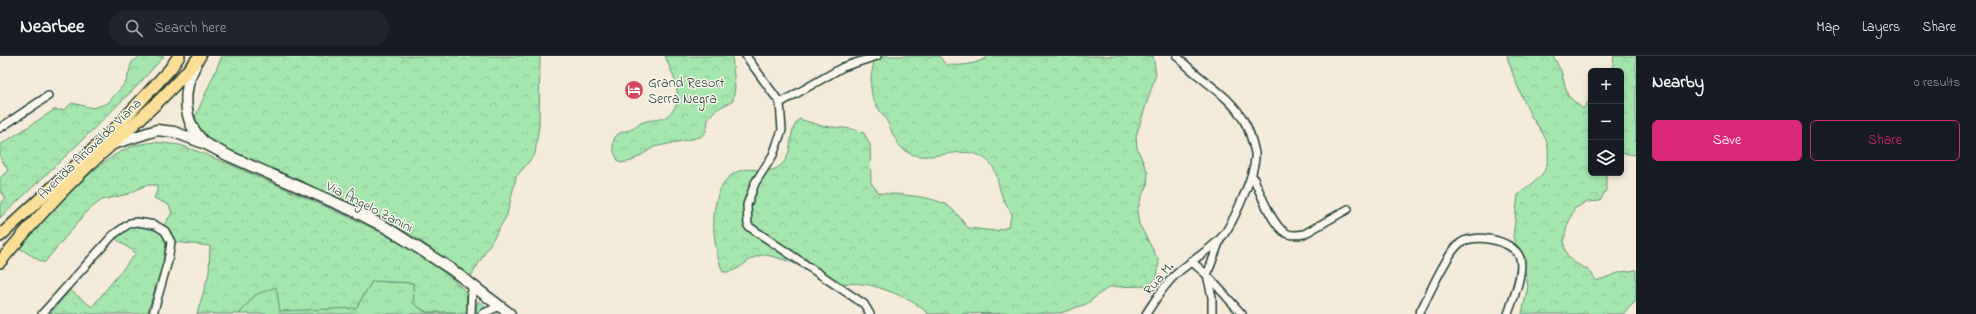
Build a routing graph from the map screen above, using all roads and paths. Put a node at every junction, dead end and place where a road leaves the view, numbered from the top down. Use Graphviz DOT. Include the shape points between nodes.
graph roads {
  1 [pos="179,56"];
  2 [pos="200,56"];
  3 [pos="746,56"];
  4 [pos="877,56"];
  5 [pos="1177,56"];
  6 [pos="48,96"];
  7 [pos="780,102"];
  8 [pos="0,128"];
  9 [pos="112,144"];
  10 [pos="206,144"];
  11 [pos="1252,174"];
  12 [pos="1348,208"];
  13 [pos="0,236"];
  14 [pos="1220,239"];
  15 [pos="1191,261"];
  16 [pos="0,262"];
  17 [pos="1207,275"];
  18 [pos="472,286"];
  19 [pos="500,306"];
  20 [pos="42,314"];
  21 [pos="153,314"];
  22 [pos="471,314"];
  23 [pos="482,314"];
  24 [pos="510,314"];
  25 [pos="870,314"];
  26 [pos="1146,314"];
  27 [pos="1212,314"];
  28 [pos="1242,314"];
  29 [pos="1419,314"];
  30 [pos="1508,314"];
  1 -- 13 [label="main road, Avenida Ariovaldo Viana" via="112,132"];
  2 -- 9 [label="main road, Avenida Ariovaldo Viana" via="164,96"];
  2 -- 10 [label="street, Via Ângelo Zanini" via="191,75 186,111 197,135"];
  3 -- 7 [label="street"];
  4 -- 7 [label="street" via="843,67"];
  5 -- 11 [label="street" via="1184,65 1230,101 1244,122 1255,154"];
  6 -- 8 [label="street"];
  7 -- 25 [label="street" via="782,130 773,155 755,183 747,205 748,226 864,304"];
  9 -- 10 [label="street, Via Ângelo Zanini" via="157,130 174,132"];
  9 -- 16 [label="main road, Avenida Ariovaldo Viana" via="62,191"];
  10 -- 18 [label="street, Via Ângelo Zanini" via="387,228 451,269"];
  11 -- 12 [label="street" via="1276,223 1286,234 1304,234"];
  11 -- 14 [label="street" via="1230,226"];
  14 -- 15 [label="street, Rua M."];
  14 -- 17 [label="street"];
  15 -- 17 [label="street"];
  15 -- 26 [label="street, Rua M." via="1172,279"];
  17 -- 27 [label="street" via="1212,297"];
  17 -- 28 [label="street"];
  18 -- 19 [label="street, Via Ângelo Zanini"];
  18 -- 22 [label="street"];
  19 -- 23 [label="street"];
  19 -- 24 [label="street, Via Ângelo Zanini"];
  20 -- 21 [label="street" via="114,235 130,223 137,222 165,231 171,242"];
  29 -- 30 [label="street" via="1458,244 1476,238 1496,240 1513,248 1520,257 1520,269"];
}
